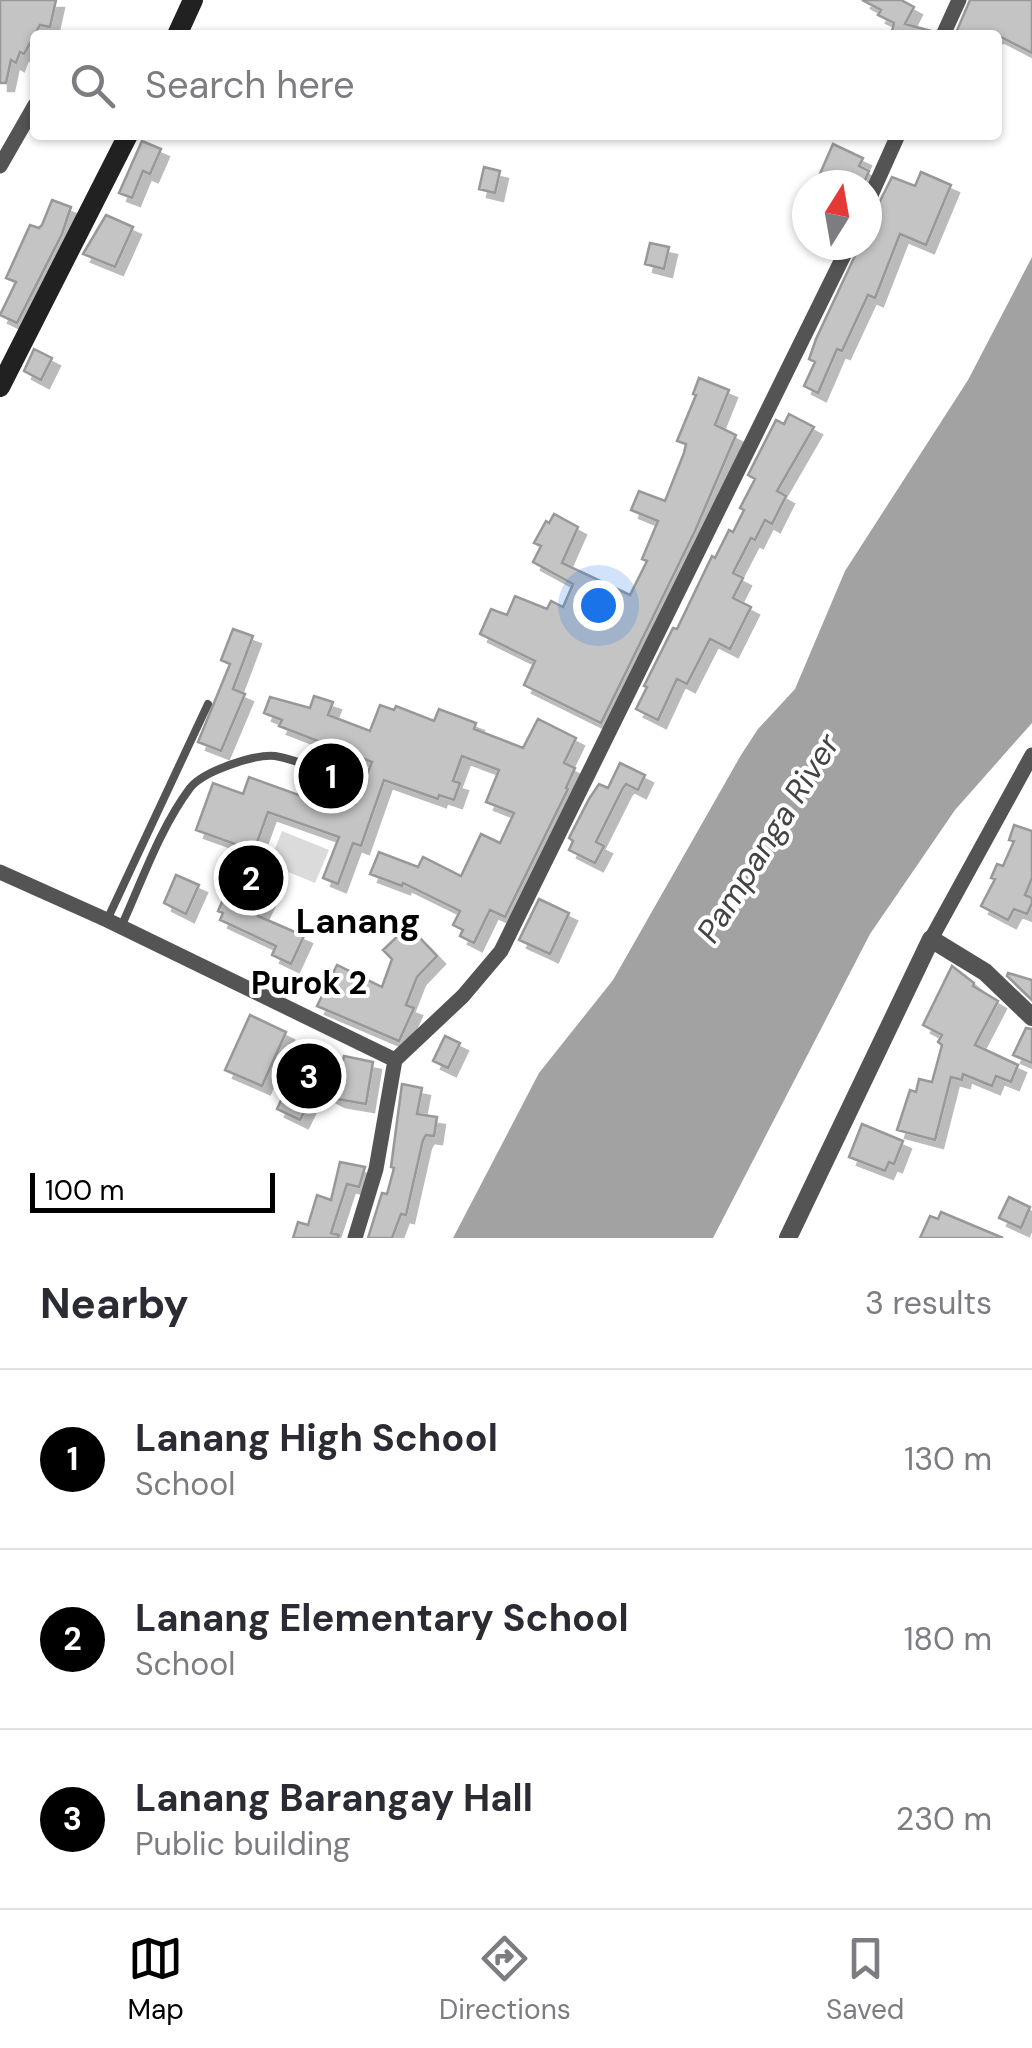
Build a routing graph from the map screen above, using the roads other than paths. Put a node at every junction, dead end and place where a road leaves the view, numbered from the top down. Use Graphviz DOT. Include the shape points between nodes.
graph roads {
  1 [pos="194,0"];
  2 [pos="958,0"];
  3 [pos="179,30"];
  4 [pos="945,30"];
  5 [pos="30,114"];
  6 [pos="125,140"];
  7 [pos="896,140"];
  8 [pos="0,166"];
  9 [pos="882,171"];
  10 [pos="841,260"];
  11 [pos="0,388"];
  12 [pos="208,704"];
  13 [pos="1032,755"];
  14 [pos="348,782"];
  15 [pos="0,872"];
  16 [pos="114,923"];
  17 [pos="931,939"];
  18 [pos="1032,1017"];
  19 [pos="395,1060"];
  20 [pos="355,1238"];
  21 [pos="788,1238"];
  1 -- 3 [label="main road"];
  2 -- 4 [label="street"];
  5 -- 8 [label="street"];
  6 -- 11 [label="main road"];
  7 -- 9 [label="street"];
  10 -- 19 [label="street" via="501,951"];
  12 -- 16 [label="lane"];
  13 -- 17 [label="street"];
  14 -- 16 [label="lane" via="261,756 196,782"];
  15 -- 16 [label="street"];
  16 -- 19 [label="street"];
  17 -- 18 [label="street" via="985,972"];
  17 -- 21 [label="street"];
  19 -- 20 [label="street" via="376,1168"];
}
